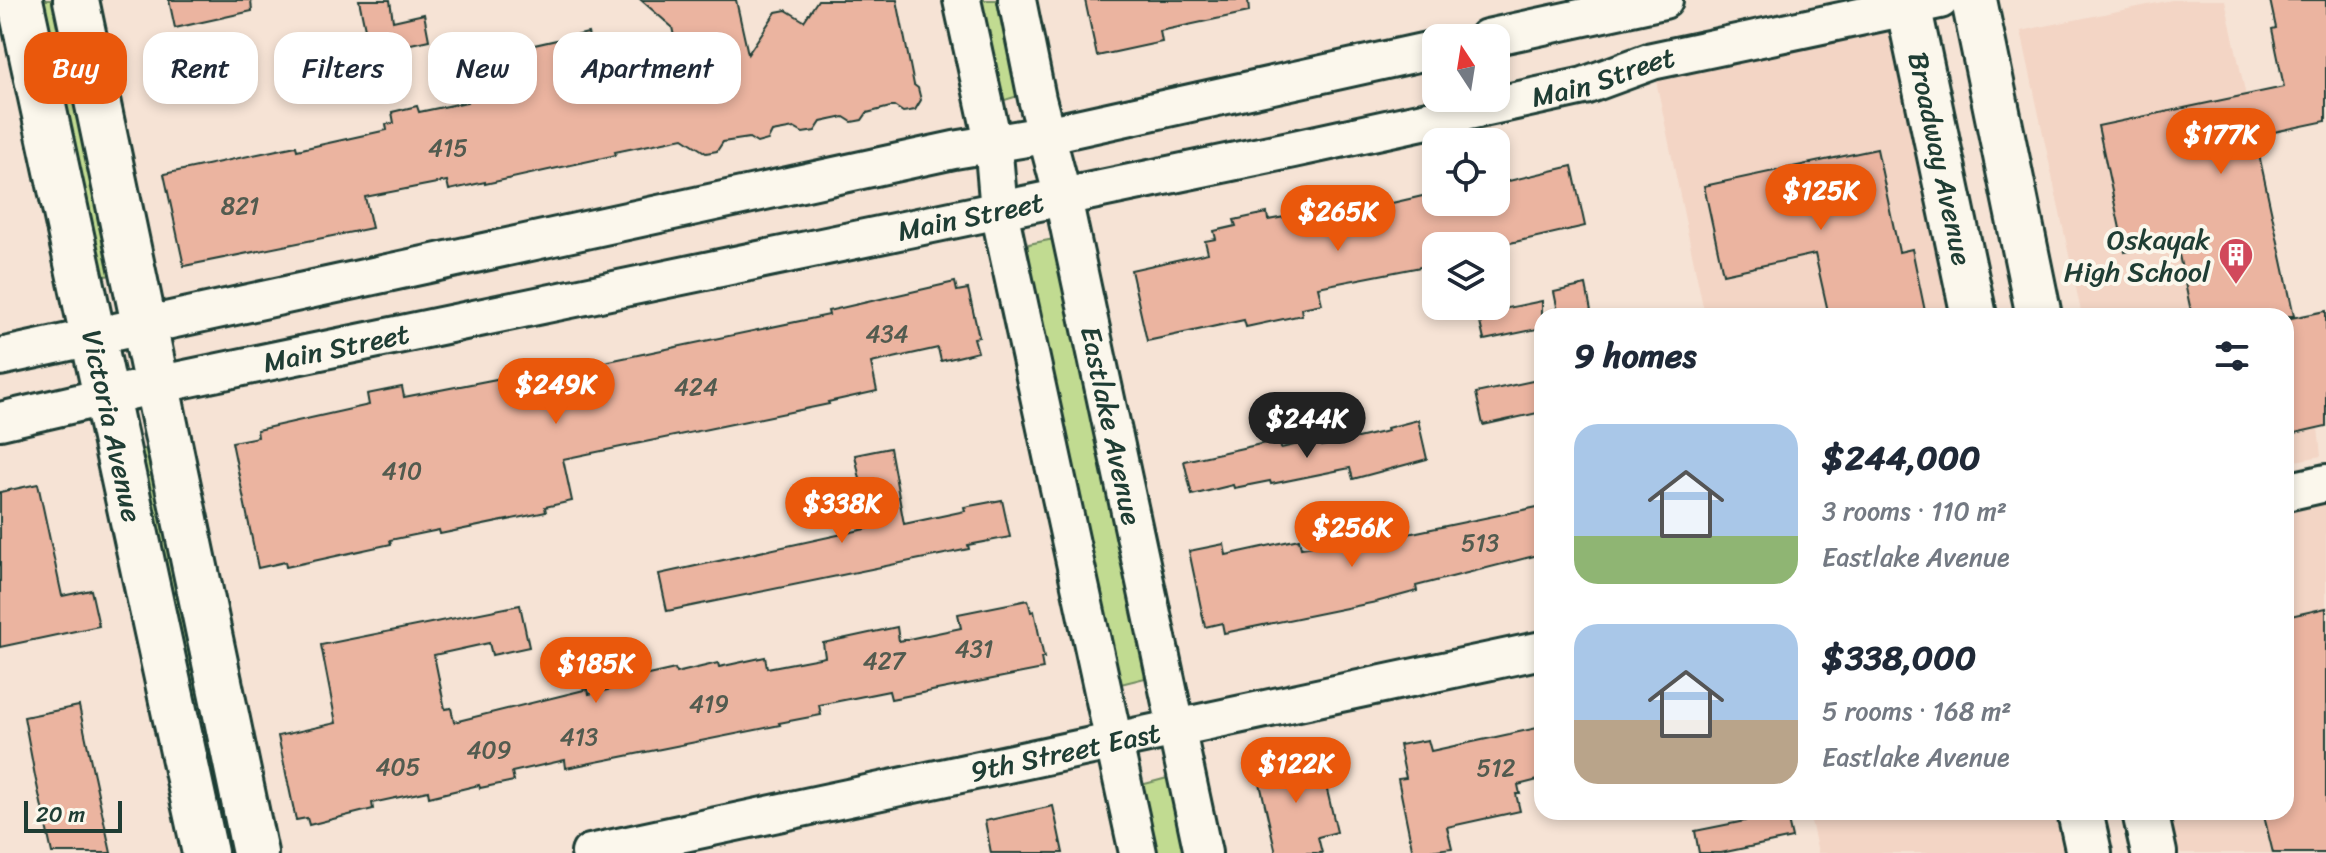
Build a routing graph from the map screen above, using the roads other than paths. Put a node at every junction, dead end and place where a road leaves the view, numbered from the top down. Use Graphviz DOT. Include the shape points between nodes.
graph roads {
  1 [pos="20,0"];
  2 [pos="76,0"];
  3 [pos="962,0"];
  4 [pos="1017,0"];
  5 [pos="1664,0"];
  6 [pos="1974,0"];
  7 [pos="1919,2"];
  8 [pos="1510,33"];
  9 [pos="1422,52"];
  10 [pos="1045,135"];
  11 [pos="993,142"];
  12 [pos="1063,198"];
  13 [pos="999,211"];
  14 [pos="1973,308"];
  15 [pos="2037,308"];
  16 [pos="142,326"];
  17 [pos="94,337"];
  18 [pos="0,357"];
  19 [pos="156,385"];
  20 [pos="107,397"];
  21 [pos="0,421"];
  22 [pos="2326,483"];
  23 [pos="2294,490"];
  24 [pos="1534,652"];
  25 [pos="1177,728"];
  26 [pos="1114,741"];
  27 [pos="2082,820"];
  28 [pos="2147,820"];
  29 [pos="205,853"];
  30 [pos="255,853"];
  31 [pos="590,853"];
  32 [pos="1138,853"];
  33 [pos="1203,853"];
  34 [pos="2089,853"];
  35 [pos="2154,853"];
  1 -- 17 [label="street, Victoria Avenue"];
  2 -- 16 [label="street, Victoria Avenue"];
  3 -- 11 [label="street"];
  4 -- 10 [label="street, Eastlake Avenue"];
  5 -- 8 [label="street, Main Street"];
  6 -- 15 [label="street"];
  7 -- 12 [label="street, Main Street" via="1652,61 1584,86"];
  7 -- 14 [label="street, Broadway Avenue"];
  9 -- 10 [label="street"];
  10 -- 11 [label="street"];
  10 -- 12 [label="street, Eastlake Avenue"];
  11 -- 13 [label="street"];
  11 -- 16 [label="street"];
  12 -- 13 [label="street, Main Street"];
  12 -- 25 [label="street, Eastlake Avenue"];
  13 -- 19 [label="street, Main Street"];
  13 -- 26 [label="street"];
  16 -- 17 [label="street"];
  16 -- 19 [label="street, Victoria Avenue"];
  17 -- 18 [label="street"];
  17 -- 20 [label="street, Victoria Avenue"];
  19 -- 20 [label="street, Main Street"];
  19 -- 30 [label="street, Victoria Avenue"];
  20 -- 21 [label="street, Main Street"];
  20 -- 29 [label="street, Victoria Avenue"];
  22 -- 23 [label="street"];
  24 -- 25 [label="street, 9th Street East"];
  25 -- 26 [label="street, 9th Street East"];
  25 -- 33 [label="street, Eastlake Avenue"];
  26 -- 31 [label="street, 9th Street East"];
  26 -- 32 [label="street"];
  27 -- 34 [label="street"];
  28 -- 35 [label="street"];
}
